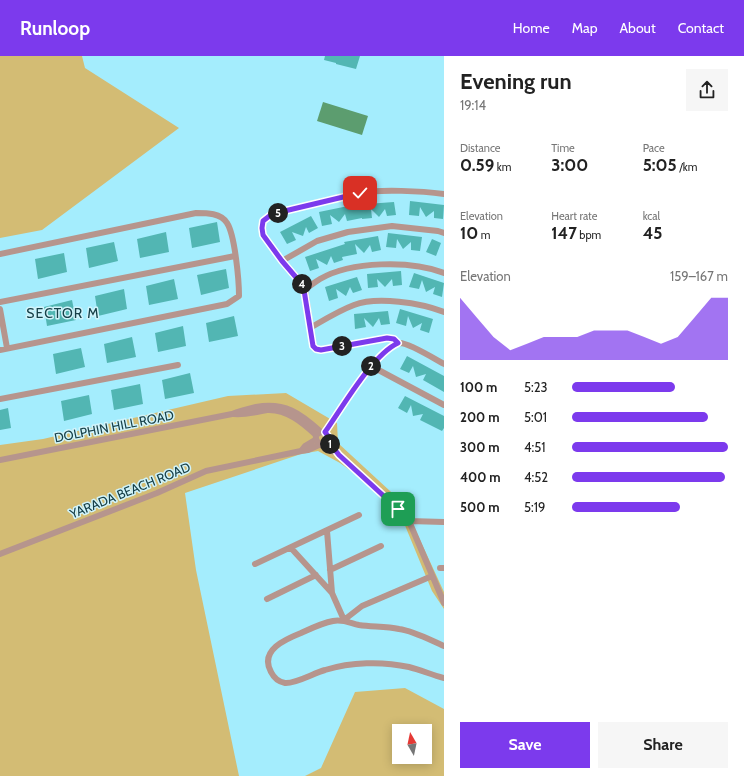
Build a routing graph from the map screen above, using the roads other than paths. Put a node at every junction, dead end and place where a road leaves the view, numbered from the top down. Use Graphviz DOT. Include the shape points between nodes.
graph roads {
  1 [pos="444,194"];
  2 [pos="444,233"];
  3 [pos="0,254"];
  4 [pos="235,256"];
  5 [pos="282,261"];
  6 [pos="444,273"];
  7 [pos="304,290"];
  8 [pos="0,302"];
  9 [pos="0,309"];
  10 [pos="444,312"];
  11 [pos="310,328"];
  12 [pos="398,343"];
  13 [pos="7,348"];
  14 [pos="0,350"];
  15 [pos="444,364"];
  16 [pos="178,365"];
  17 [pos="371,366"];
  18 [pos="0,399"];
  19 [pos="444,405"];
  20 [pos="321,438"];
  21 [pos="0,460"];
  22 [pos="359,515"];
  23 [pos="409,521"];
  24 [pos="444,522"];
  25 [pos="327,531"];
  26 [pos="381,546"];
  27 [pos="291,548"];
  28 [pos="0,554"];
  29 [pos="255,564"];
  30 [pos="330,570"];
  31 [pos="316,576"];
  32 [pos="432,576"];
  33 [pos="332,594"];
  34 [pos="442,597"];
  35 [pos="267,598"];
  36 [pos="444,603"];
  37 [pos="344,620"];
  38 [pos="444,646"];
  39 [pos="444,678"];
  1 -- 5 [label="street" via="394,191 360,193 272,214 263,221 263,235"];
  2 -- 5 [label="street" via="392,226 348,232 317,241"];
  3 -- 4 [label="street" via="196,213 208,213 227,222"];
  4 -- 8 [label="street"];
  4 -- 13 [label="street" via="239,296 227,304"];
  5 -- 7 [label="street"];
  6 -- 7 [label="street" via="436,269 405,264 382,264 351,268 320,279"];
  7 -- 11 [label="street"];
  9 -- 13 [label="street"];
  10 -- 11 [label="street" via="402,302 370,302 355,304"];
  11 -- 12 [label="street" via="313,346 321,350 387,338"];
  12 -- 15 [label="street" via="406,344"];
  12 -- 17 [label="street" via="389,348"];
  13 -- 14 [label="street"];
  16 -- 18 [label="street"];
  17 -- 19 [label="street"];
  17 -- 20 [label="street"];
  20 -- 21 [label="street, DOLPHIN HILL ROAD" via="298,420 279,411 269,410 242,415 232,414"];
  20 -- 23 [label="street, DOLPHIN HILL ROAD"];
  20 -- 28 [label="street, YARADA BEACH ROAD" via="308,450 206,471 157,493"];
  22 -- 25 [label="street"];
  23 -- 24 [label="street"];
  23 -- 32 [label="street"];
  25 -- 27 [label="street"];
  25 -- 30 [label="street"];
  26 -- 30 [label="street"];
  27 -- 29 [label="street"];
  27 -- 31 [label="street"];
  30 -- 33 [label="street"];
  31 -- 33 [label="street"];
  31 -- 35 [label="street"];
  32 -- 34 [label="street"];
  32 -- 37 [label="street" via="362,606"];
  33 -- 37 [label="street"];
  34 -- 36 [label="street"];
  37 -- 38 [label="street" via="360,625 403,630"];
  37 -- 39 [label="street" via="320,625 280,643 271,653 269,660 269,667 277,680 288,683 326,669 377,663 409,667"];
}
